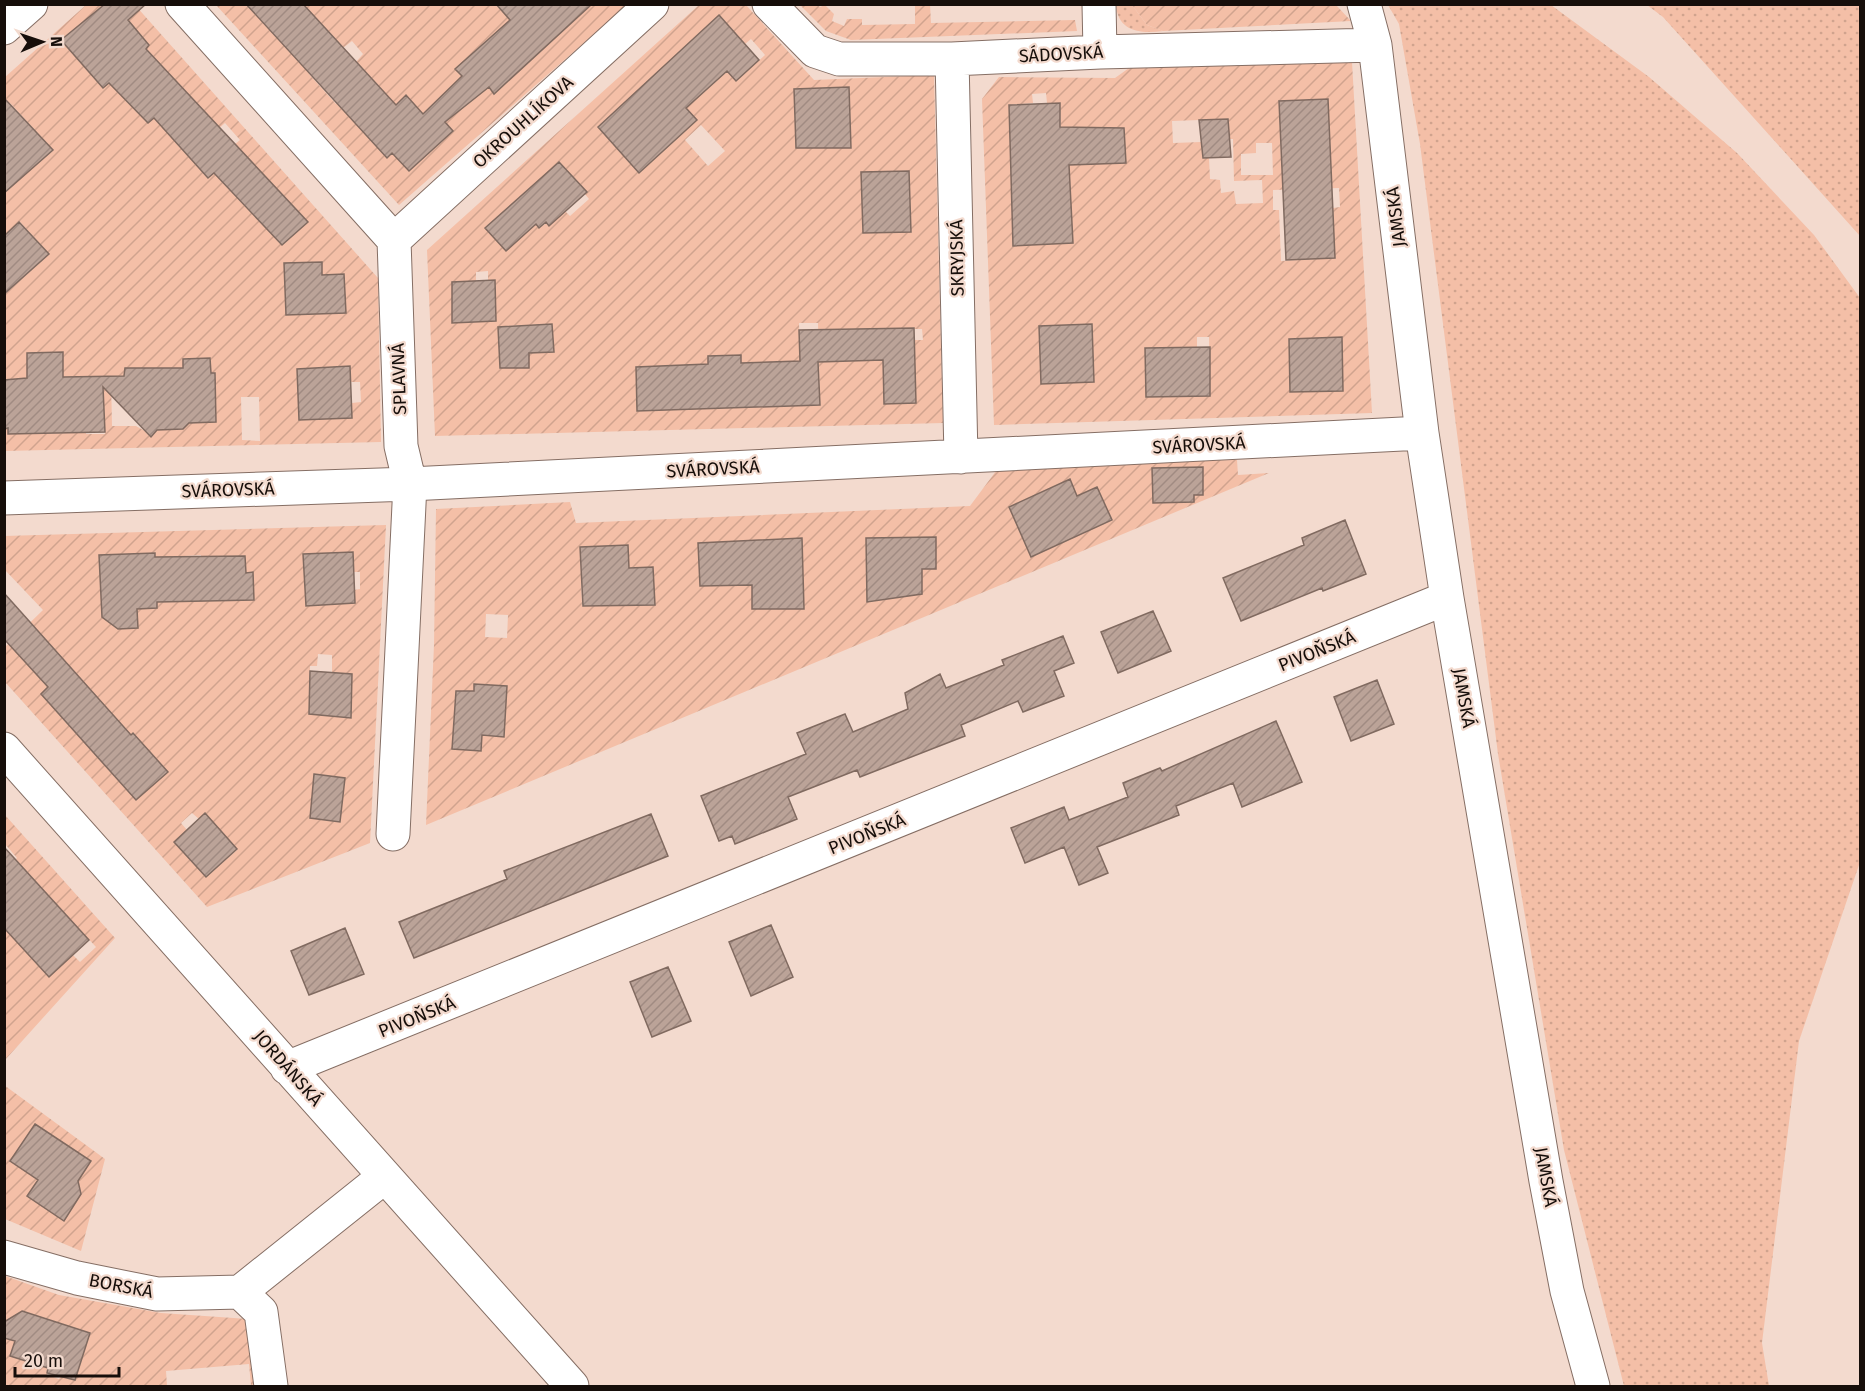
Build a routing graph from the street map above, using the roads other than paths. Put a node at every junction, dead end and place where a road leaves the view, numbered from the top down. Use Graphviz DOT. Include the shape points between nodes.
graph roads {
  1 [pos="31,4"];
  2 [pos="182,4"];
  3 [pos="652,4"];
  4 [pos="769,4"];
  5 [pos="1099,4"];
  6 [pos="1364,4"];
  7 [pos="4,28"];
  8 [pos="1375,45"];
  9 [pos="1100,52"];
  10 [pos="952,59"];
  11 [pos="394,240"];
  12 [pos="1422,434"];
  13 [pos="962,457"];
  14 [pos="410,484"];
  15 [pos="4,498"];
  16 [pos="1446,598"];
  17 [pos="4,749"];
  18 [pos="393,834"];
  19 [pos="287,1068"];
  20 [pos="384,1177"];
  21 [pos="4,1257"];
  22 [pos="240,1292"];
  23 [pos="271,1386"];
  24 [pos="572,1386"];
  25 [pos="1593,1386"];
  1 -- 7 [label="street"];
  2 -- 11 [label="street"];
  3 -- 11 [label="street, OKROUHLÍKOVA"];
  4 -- 10 [label="street, SÁDOVSKÁ" via="815,51 839,59"];
  5 -- 9 [label="street"];
  6 -- 8 [label="street, JAMSKÁ"];
  8 -- 9 [label="street, SÁDOVSKÁ"];
  8 -- 12 [label="street, JAMSKÁ"];
  9 -- 10 [label="street, SÁDOVSKÁ"];
  10 -- 13 [label="street, SKRYJSKÁ"];
  11 -- 14 [label="street, SPLAVNÁ" via="402,446"];
  12 -- 13 [label="street, SVÁROVSKÁ"];
  12 -- 16 [label="street, JAMSKÁ"];
  13 -- 14 [label="street, SVÁROVSKÁ"];
  14 -- 15 [label="street, SVÁROVSKÁ"];
  14 -- 18 [label="street, SPLAVNÁ"];
  16 -- 19 [label="street, PIVOŇSKÁ"];
  16 -- 25 [label="street, JAMSKÁ" via="1561,1258"];
  17 -- 19 [label="street, JORDÁNSKÁ"];
  19 -- 20 [label="street, JORDÁNSKÁ"];
  20 -- 22 [label="street"];
  20 -- 24 [label="street, JORDÁNSKÁ"];
  21 -- 22 [label="street, BORSKÁ" via="77,1278 157,1294"];
  22 -- 23 [label="street" via="261,1312"];
}
